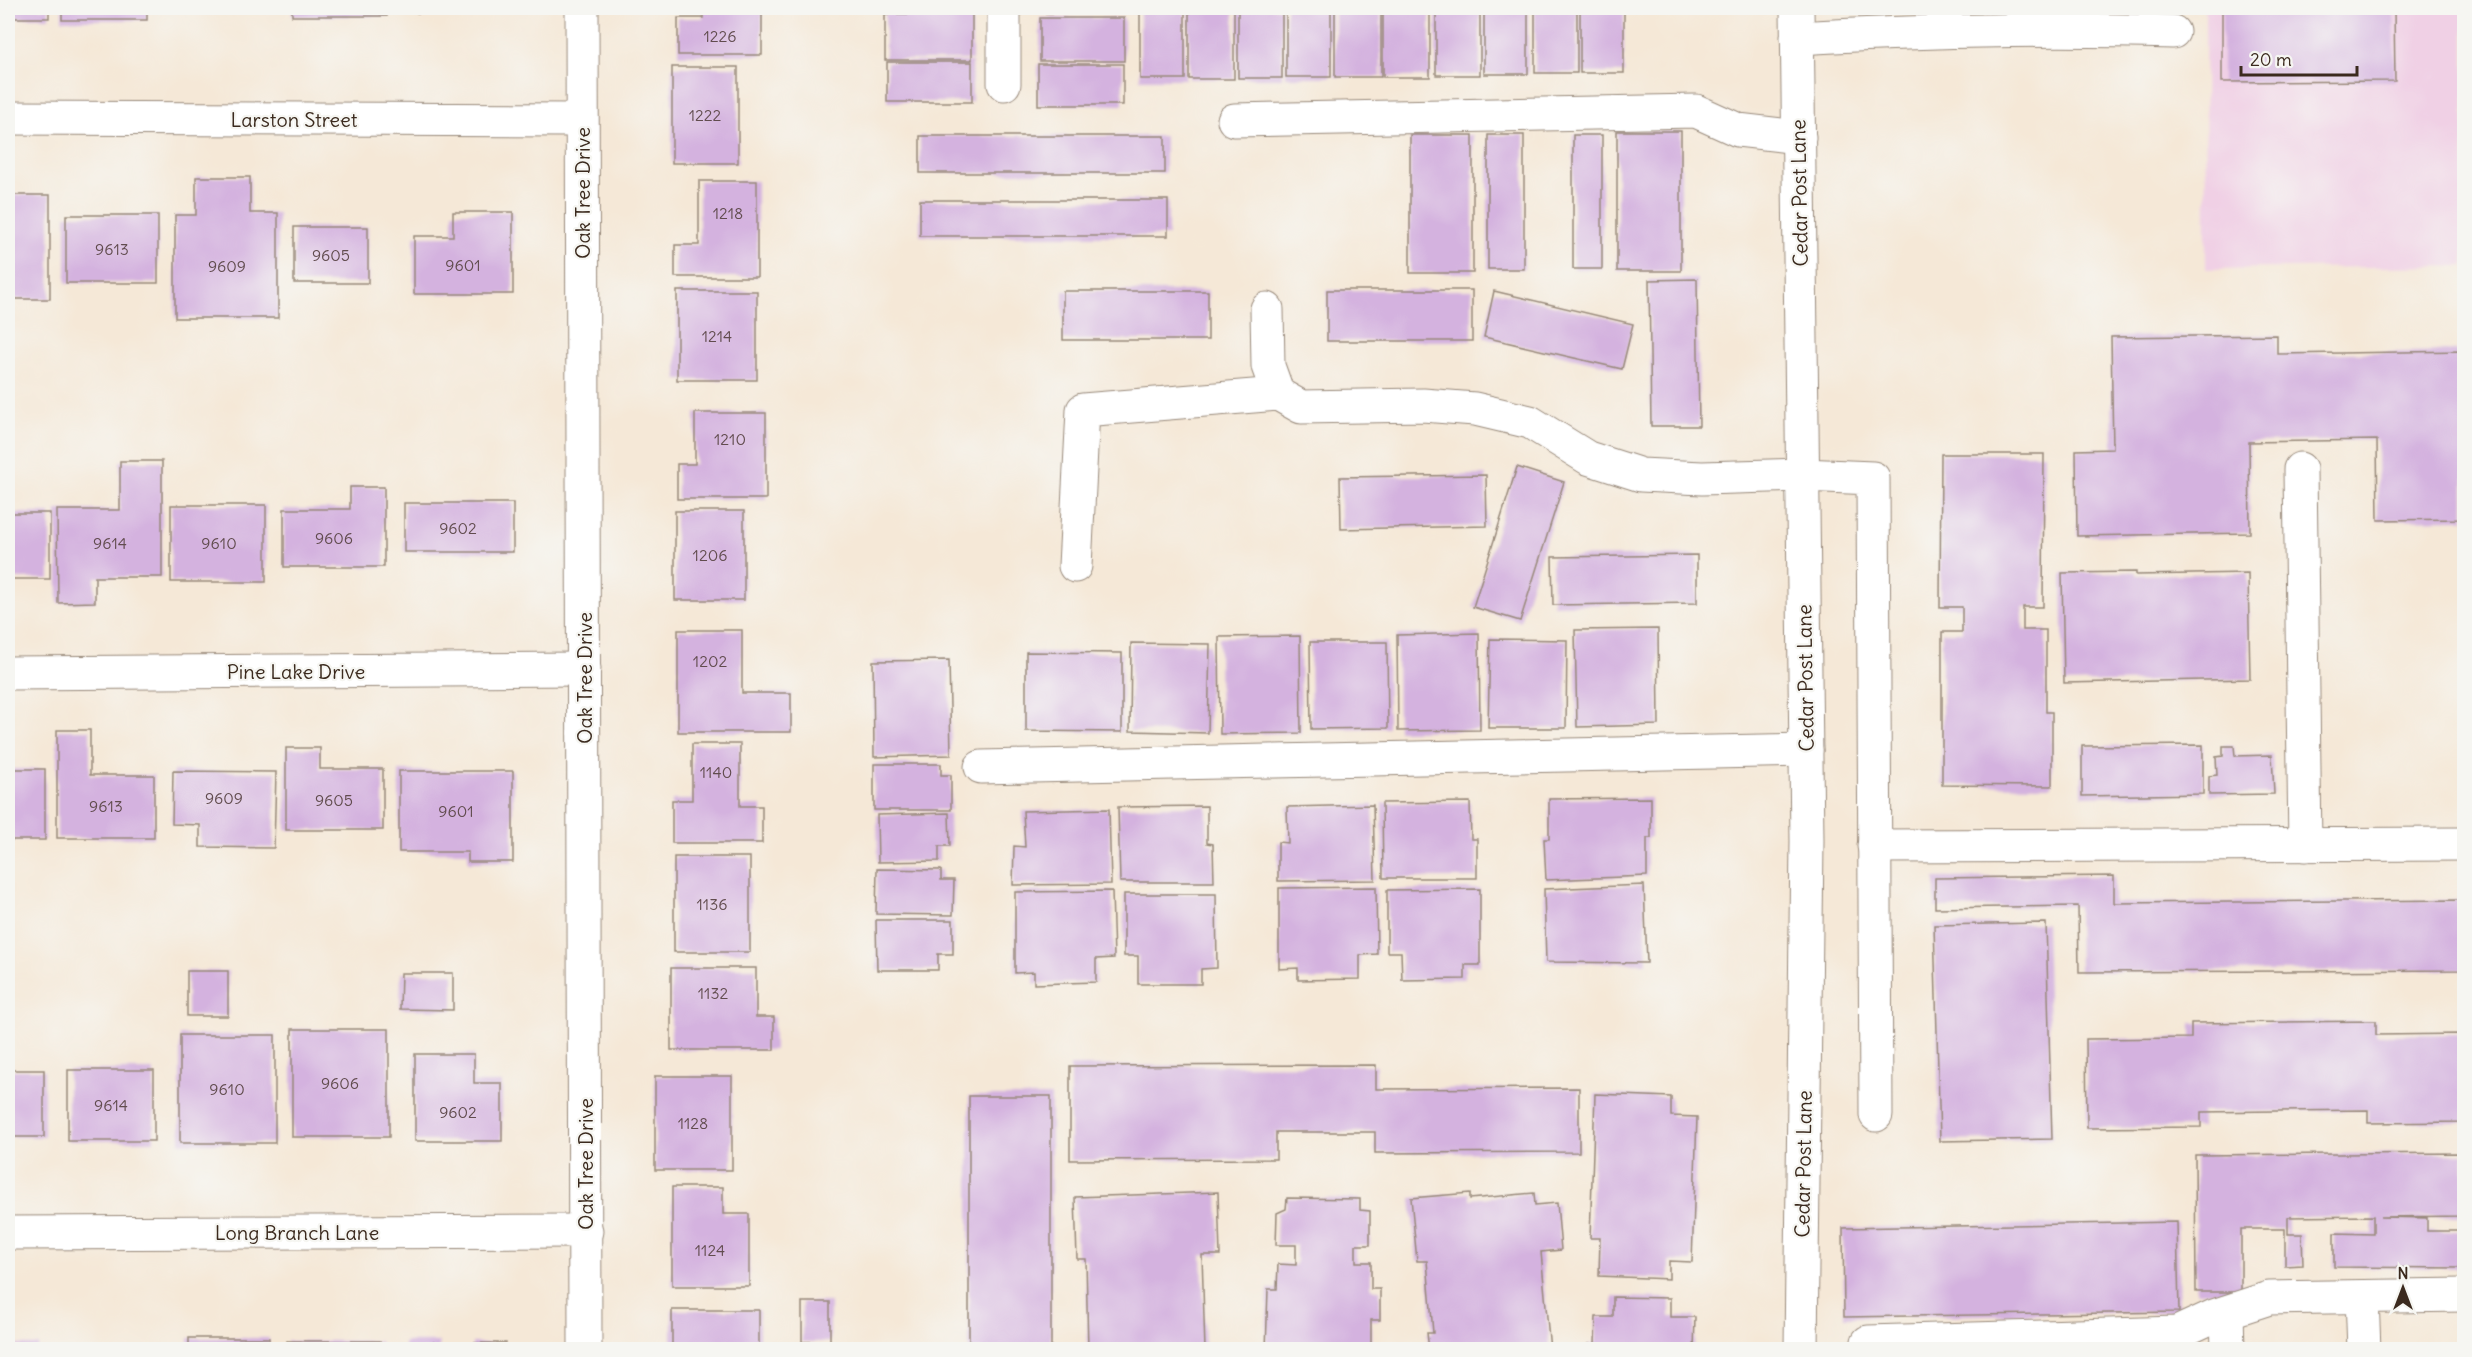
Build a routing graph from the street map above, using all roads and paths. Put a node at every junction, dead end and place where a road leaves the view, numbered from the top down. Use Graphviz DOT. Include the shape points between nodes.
graph roads {
  1 [pos="582,8"];
  2 [pos="1004,8"];
  3 [pos="1797,23"];
  4 [pos="2173,32"];
  5 [pos="1004,84"];
  6 [pos="8,118"];
  7 [pos="581,120"];
  8 [pos="1234,120"];
  9 [pos="1798,137"];
  10 [pos="1267,309"];
  11 [pos="1278,394"];
  12 [pos="2300,470"];
  13 [pos="1802,475"];
  14 [pos="1075,566"];
  15 [pos="584,669"];
  16 [pos="8,673"];
  17 [pos="1806,750"];
  18 [pos="981,767"];
  19 [pos="2464,844"];
  20 [pos="2305,845"];
  21 [pos="1874,846"];
  22 [pos="1876,1115"];
  23 [pos="585,1231"];
  24 [pos="8,1233"];
  25 [pos="2464,1295"];
  26 [pos="2362,1297"];
  27 [pos="2227,1312"];
  28 [pos="585,1350"];
  29 [pos="1801,1350"];
  30 [pos="1868,1350"];
  31 [pos="2228,1350"];
  32 [pos="2364,1350"];
  1 -- 7 [label="street, Oak Tree Drive"];
  2 -- 5 [label="street"];
  3 -- 4 [label="street" via="1913,32"];
  3 -- 9 [label="street, Cedar Post Lane"];
  6 -- 7 [label="street, Larston Street"];
  7 -- 15 [label="street, Oak Tree Drive"];
  8 -- 9 [label="street" via="1696,111 1738,130"];
  9 -- 13 [label="street, Cedar Post Lane"];
  10 -- 11 [label="street" via="1268,366"];
  11 -- 13 [label="street" via="1300,407 1423,405 1475,409 1530,422 1588,458 1641,475"];
  11 -- 14 [label="street" via="1083,410"];
  12 -- 20 [label="street"];
  13 -- 17 [label="street, Cedar Post Lane"];
  13 -- 21 [label="street" via="1873,478"];
  15 -- 16 [label="street, Pine Lake Drive"];
  15 -- 23 [label="street, Oak Tree Drive"];
  17 -- 18 [label="street"];
  17 -- 29 [label="street, Cedar Post Lane"];
  19 -- 20 [label="street"];
  20 -- 21 [label="street"];
  21 -- 22 [label="street"];
  23 -- 24 [label="street, Long Branch Lane"];
  23 -- 28 [label="street, Oak Tree Drive"];
  25 -- 26 [label="street"];
  26 -- 27 [label="street" via="2269,1298"];
  26 -- 32 [label="street"];
  27 -- 30 [label="street" via="2177,1333 1868,1342"];
  27 -- 31 [label="street"];
}
